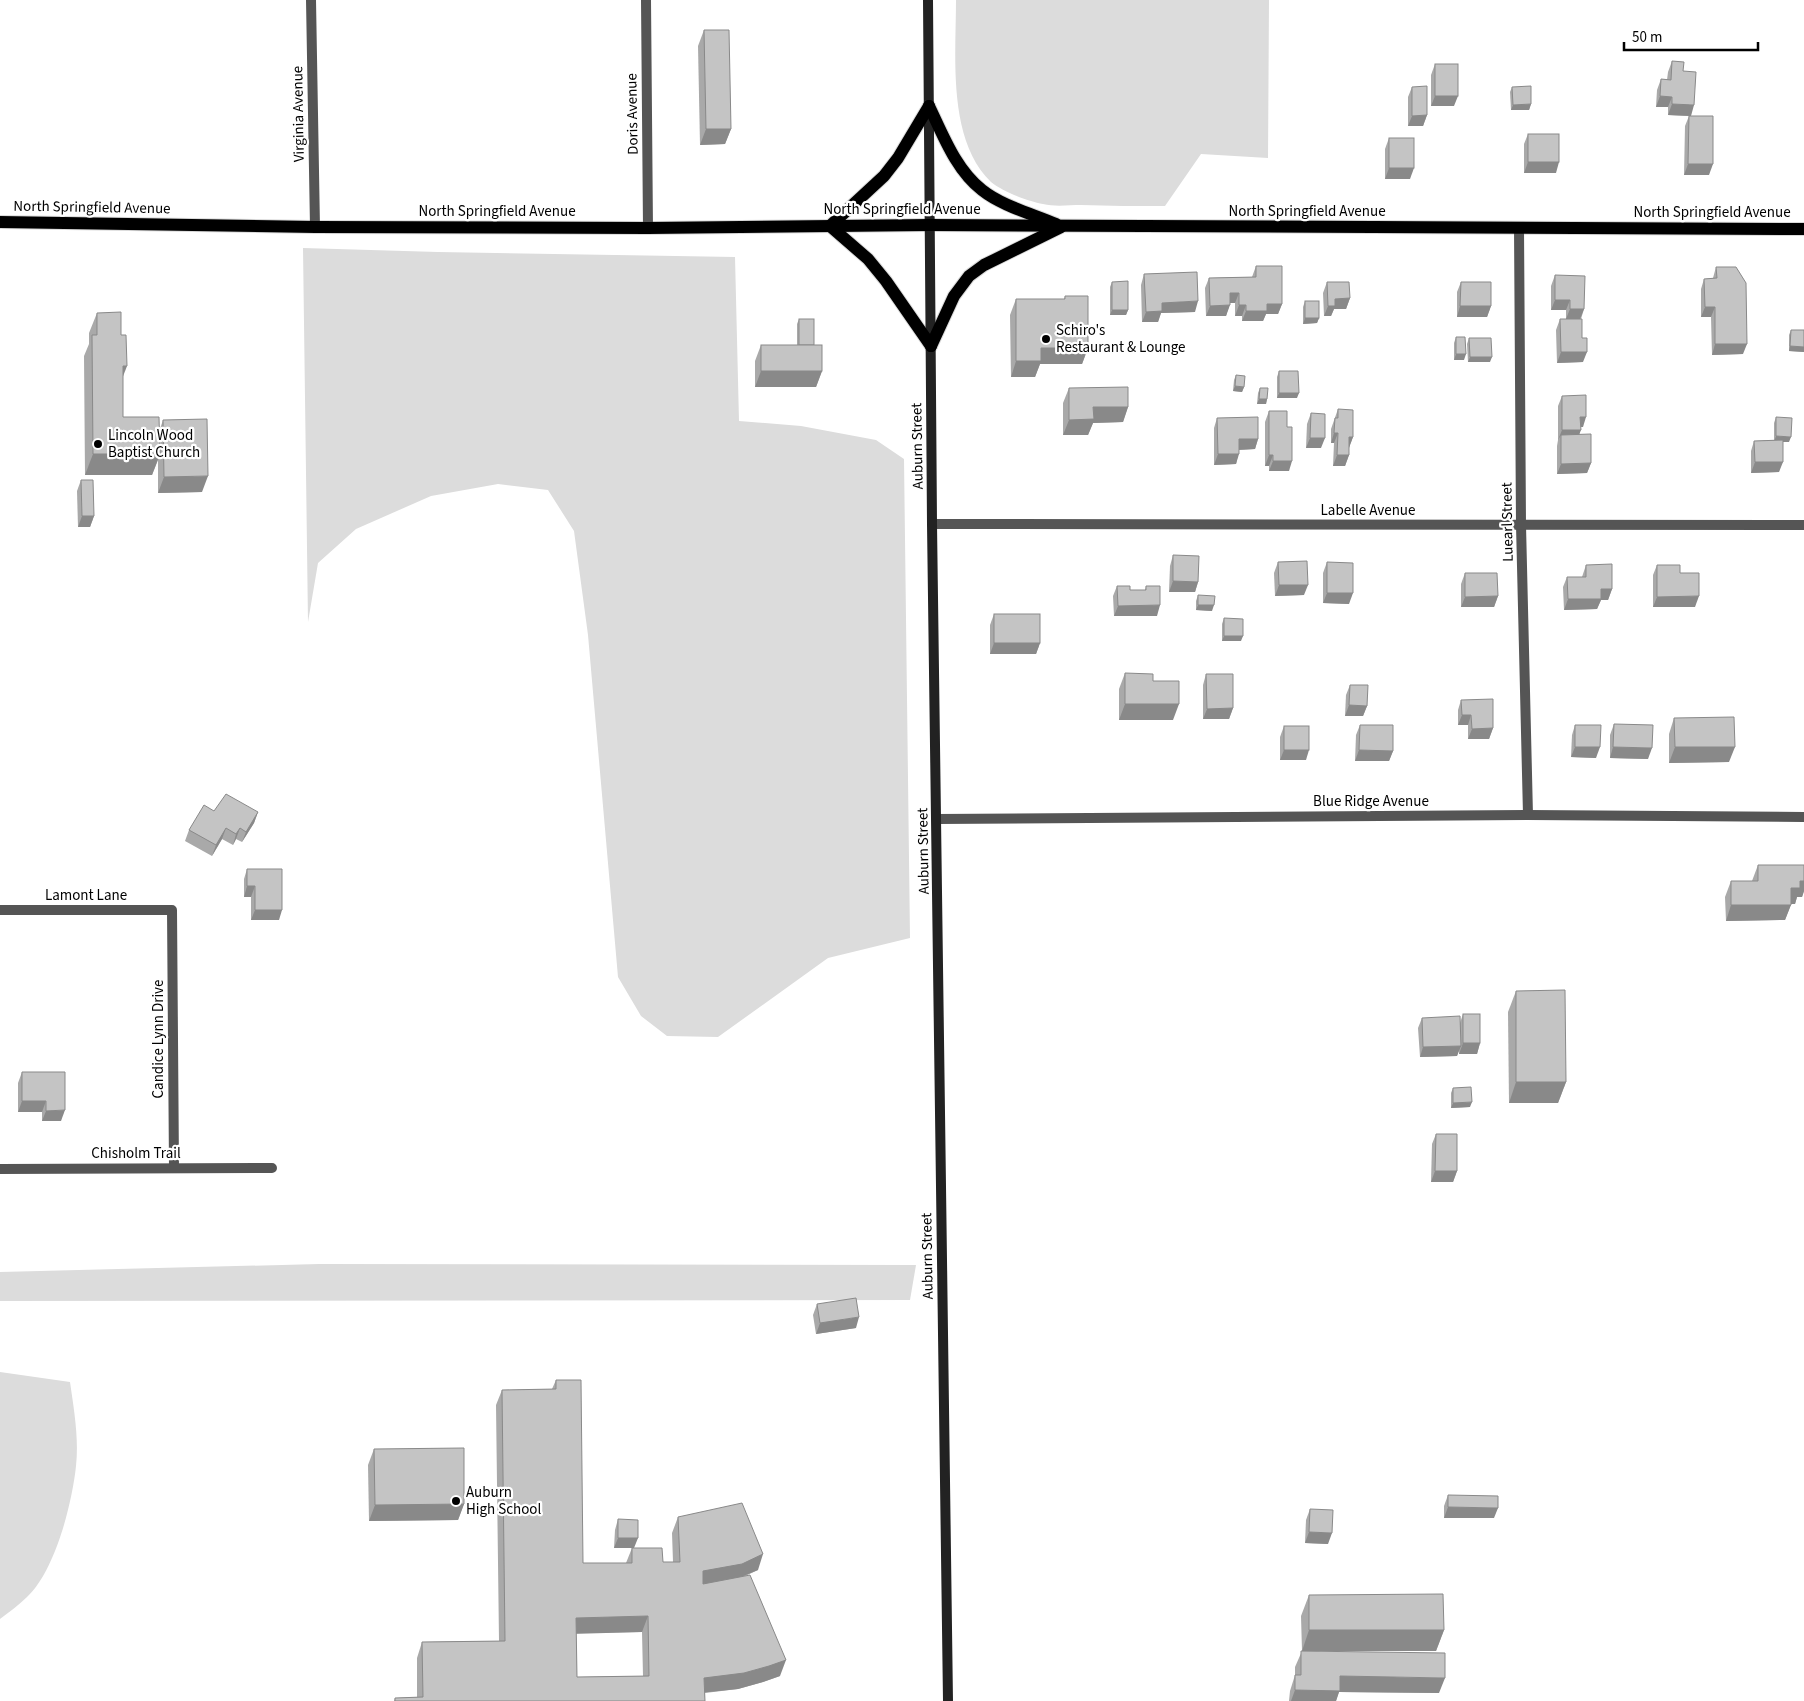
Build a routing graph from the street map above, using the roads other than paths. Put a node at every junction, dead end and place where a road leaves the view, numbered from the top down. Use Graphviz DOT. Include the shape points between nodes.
graph roads {
  1 [pos="311,0"];
  2 [pos="646,0"];
  3 [pos="928,0"];
  4 [pos="929,106"];
  5 [pos="0,222"];
  6 [pos="930,225"];
  7 [pos="830,226"];
  8 [pos="1063,226"];
  9 [pos="315,227"];
  10 [pos="648,228"];
  11 [pos="1519,228"];
  12 [pos="1804,229"];
  13 [pos="931,346"];
  14 [pos="932,524"];
  15 [pos="1521,525"];
  16 [pos="1804,525"];
  17 [pos="1528,816"];
  18 [pos="1804,818"];
  19 [pos="937,819"];
  20 [pos="0,910"];
  21 [pos="172,910"];
  22 [pos="174,1168"];
  23 [pos="272,1168"];
  24 [pos="0,1169"];
  25 [pos="948,1701"];
  1 -- 9 [label="street, Virginia Avenue"];
  2 -- 10 [label="street, Doris Avenue"];
  3 -- 4 [label="main road, Auburn Street"];
  4 -- 6 [label="main road, Auburn Street"];
  4 -- 7 [label="main road" via="893,164"];
  4 -- 8 [label="main road" via="956,161 982,190 995,199"];
  5 -- 9 [label="main road, North Springfield Avenue"];
  6 -- 7 [label="main road, North Springfield Avenue"];
  6 -- 8 [label="main road, North Springfield Avenue"];
  6 -- 13 [label="main road, Auburn Street"];
  7 -- 10 [label="main road, North Springfield Avenue"];
  7 -- 13 [label="main road" via="868,259"];
  8 -- 11 [label="main road, North Springfield Avenue"];
  8 -- 13 [label="main road" via="984,265 969,276 954,296"];
  9 -- 10 [label="main road, North Springfield Avenue"];
  11 -- 12 [label="main road, North Springfield Avenue"];
  11 -- 15 [label="street, Luearl Street"];
  13 -- 14 [label="main road, Auburn Street"];
  14 -- 15 [label="street, Labelle Avenue"];
  14 -- 19 [label="main road, Auburn Street"];
  15 -- 16 [label="street, Labelle Avenue"];
  15 -- 17 [label="street, Luearl Street"];
  17 -- 18 [label="street, Blue Ridge Avenue"];
  17 -- 19 [label="street, Blue Ridge Avenue"];
  19 -- 25 [label="main road, Auburn Street"];
  20 -- 21 [label="street, Lamont Lane"];
  21 -- 22 [label="street, Candice Lynn Drive"];
  22 -- 23 [label="street, Chisholm Trail"];
  22 -- 24 [label="street, Chisholm Trail"];
}
